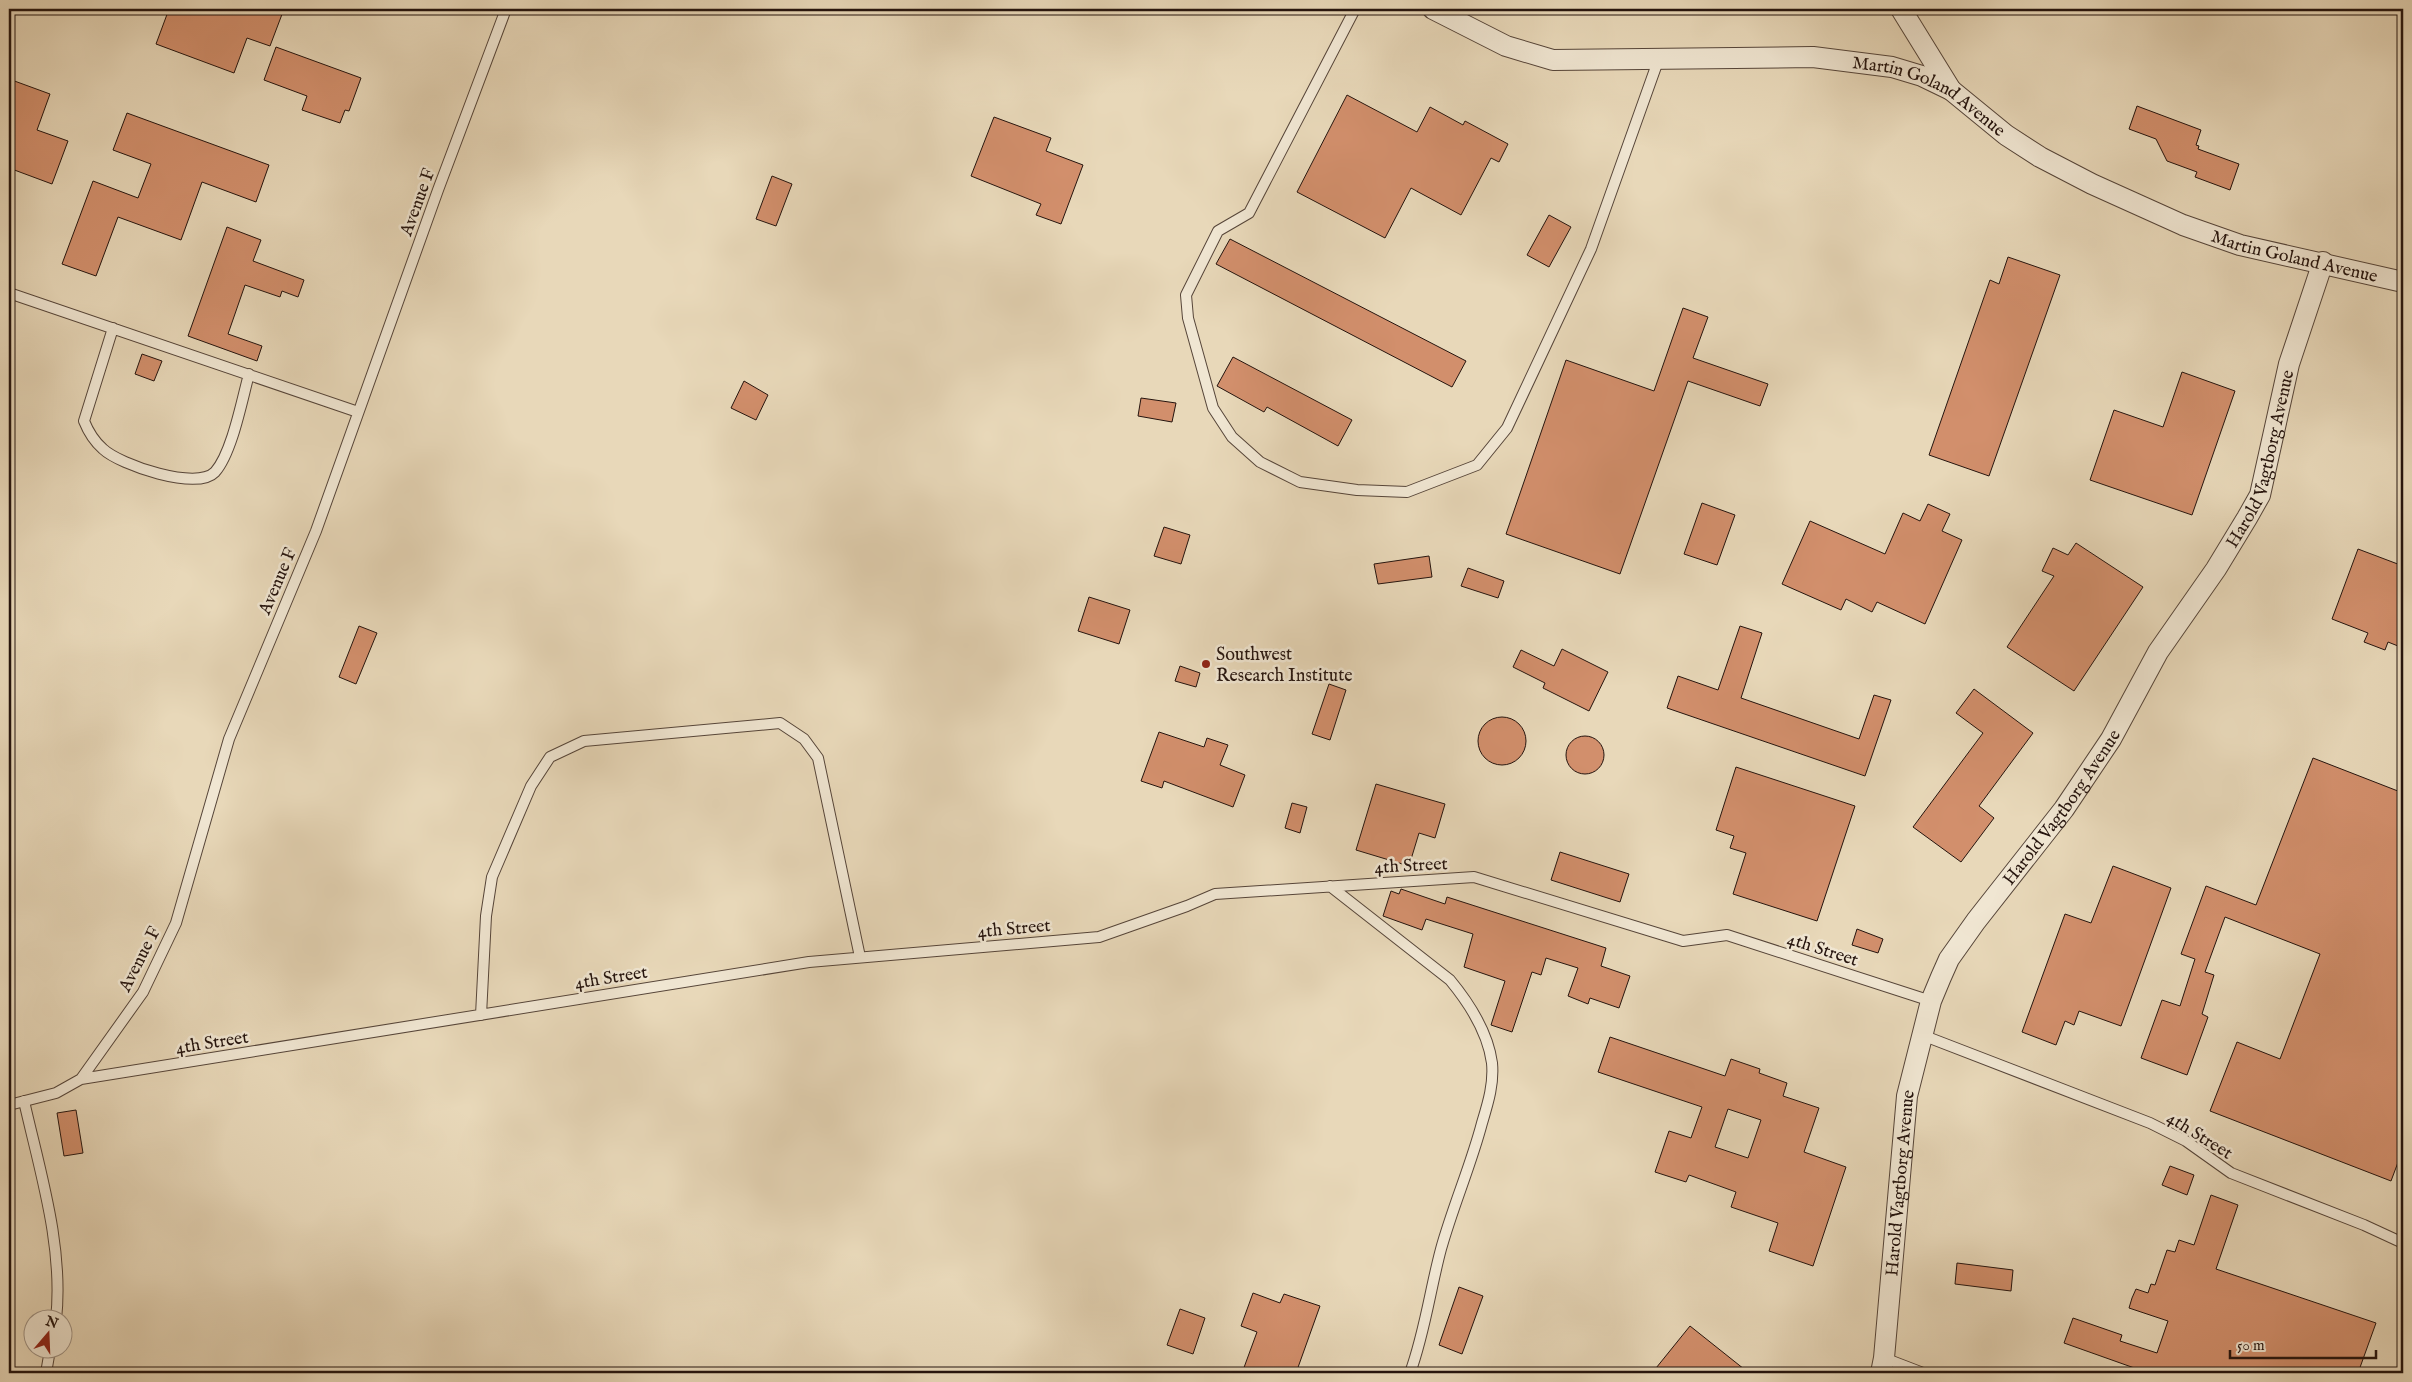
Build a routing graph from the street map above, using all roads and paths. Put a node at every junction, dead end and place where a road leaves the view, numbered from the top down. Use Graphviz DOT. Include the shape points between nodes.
graph roads {
  1 [pos="506,9"];
  2 [pos="1355,9"];
  3 [pos="1433,9"];
  4 [pos="1901,9"];
  5 [pos="1658,60"];
  6 [pos="1952,90"];
  7 [pos="2323,262"];
  8 [pos="2403,282"];
  9 [pos="9,293"];
  10 [pos="113,328"];
  11 [pos="249,374"];
  12 [pos="358,412"];
  13 [pos="1330,886"];
  14 [pos="860,957"];
  15 [pos="1931,1001"];
  16 [pos="481,1015"];
  17 [pos="1922,1035"];
  18 [pos="81,1080"];
  19 [pos="24,1101"];
  20 [pos="9,1105"];
  21 [pos="2403,1244"];
  22 [pos="57,1310"];
  23 [pos="48,1360"];
  24 [pos="1882,1366"];
  25 [pos="46,1373"];
  26 [pos="1410,1373"];
  27 [pos="1923,1373"];
  1 -- 12 [label="lane, Avenue F"];
  2 -- 5 [label="lane" via="1249,213 1218,231 1186,295 1188,318 1213,408 1232,437 1260,462 1300,482 1357,490 1407,492 1477,465 1507,428 1591,249"];
  3 -- 5 [label="street, Martin Goland Avenue" via="1506,46 1553,60"];
  4 -- 6 [label="street"];
  5 -- 6 [label="street, Martin Goland Avenue" via="1813,57 1858,61 1922,76"];
  6 -- 7 [label="street, Martin Goland Avenue" via="2006,135 2092,184 2183,225 2240,245"];
  7 -- 8 [label="street, Martin Goland Avenue"];
  7 -- 15 [label="street, Harold Vagtborg Avenue" via="2289,364 2260,495 2216,569 2158,652 2111,739 2064,809 1949,959"];
  9 -- 10 [label="lane"];
  10 -- 11 [label="lane"];
  10 -- 11 [label="lane" via="84,421 87,430 104,450 128,465 163,475 201,479 214,474 225,456"];
  11 -- 12 [label="lane"];
  12 -- 18 [label="lane, Avenue F" via="316,531 230,739 176,923 143,992"];
  13 -- 14 [label="lane, 4th Street" via="1215,894 1099,936"];
  13 -- 15 [label="lane, 4th Street" via="1474,877 1683,941 1727,934"];
  13 -- 26 [label="lane" via="1450,980 1462,994 1486,1037 1492,1063 1492,1088 1442,1248 1422,1341"];
  14 -- 16 [label="lane, 4th Street" via="809,962"];
  14 -- 16 [label="lane" via="818,758 804,739 780,723 584,741 550,757 531,786 492,877 486,916"];
  15 -- 17 [label="street, Harold Vagtborg Avenue"];
  16 -- 18 [label="lane, 4th Street"];
  17 -- 21 [label="lane, 4th Street" via="2150,1123 2186,1141 2231,1173 2364,1225"];
  17 -- 24 [label="street, Harold Vagtborg Avenue" via="1907,1096"];
  18 -- 19 [label="lane, Avenue F" via="56,1093"];
  19 -- 20 [label="lane, Avenue F"];
  19 -- 22 [label="lane" via="53,1232 60,1290"];
  23 -- 25 [label="lane"];
  24 -- 27 [label="lane"];
}
